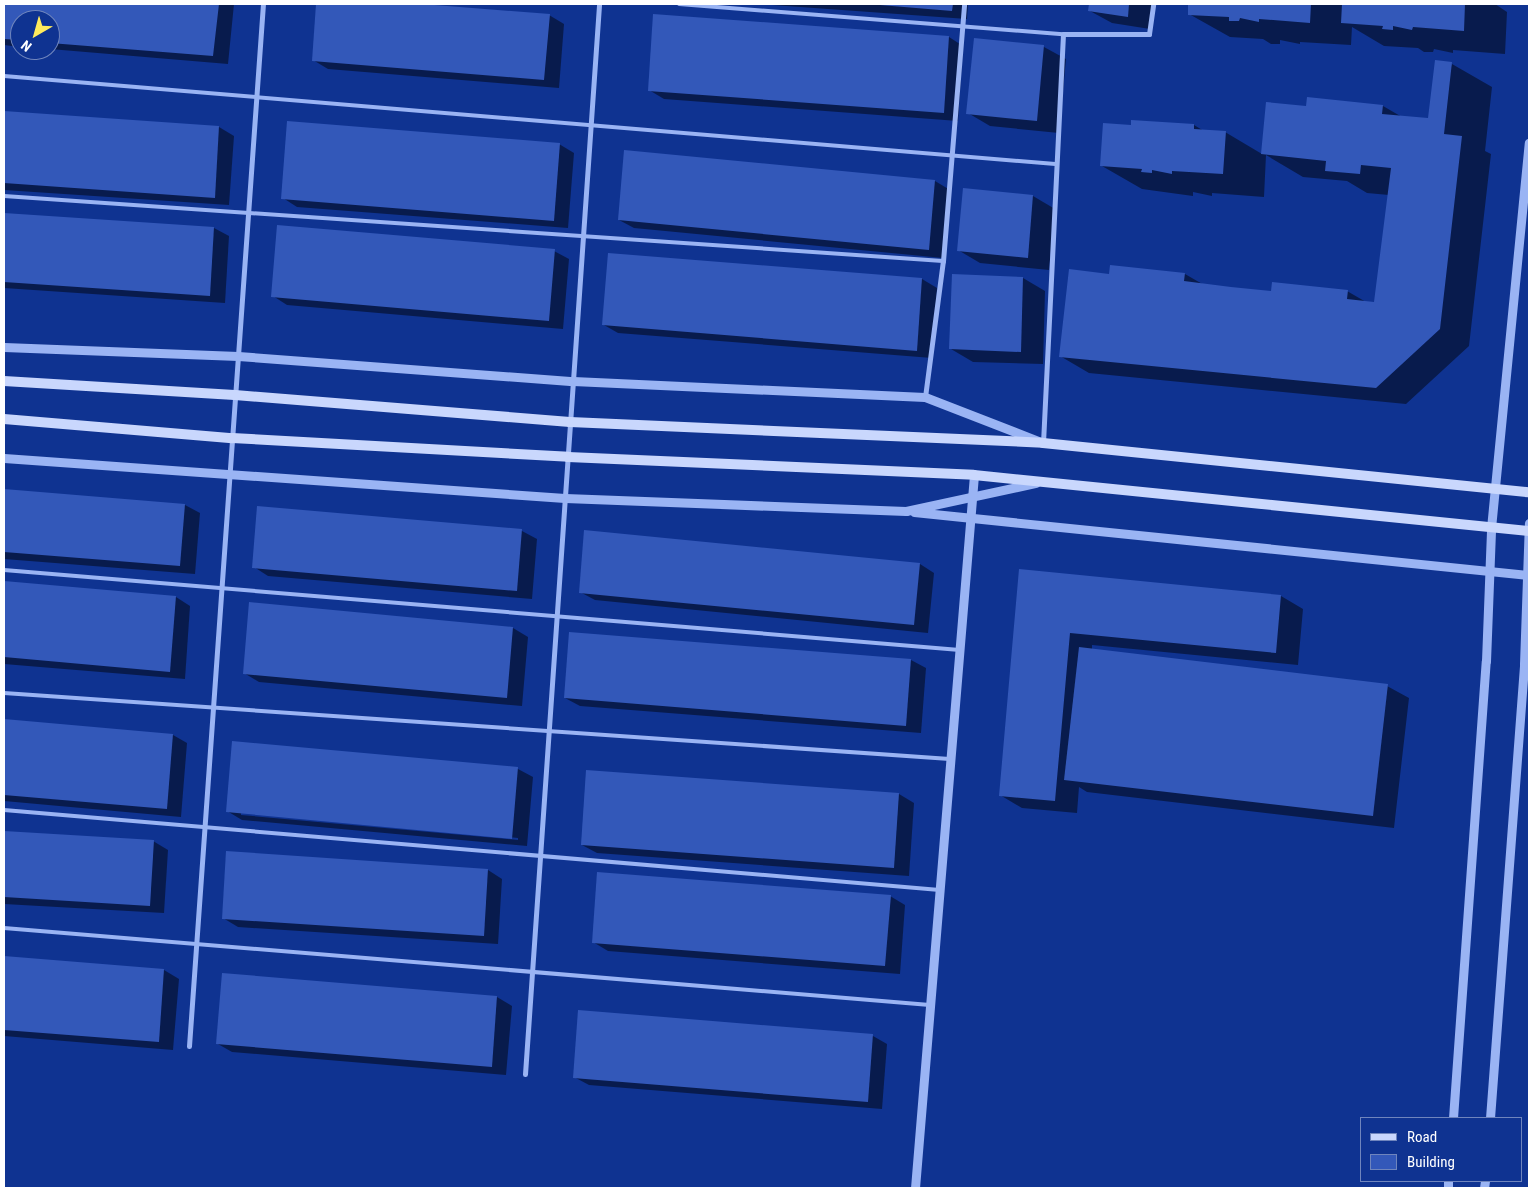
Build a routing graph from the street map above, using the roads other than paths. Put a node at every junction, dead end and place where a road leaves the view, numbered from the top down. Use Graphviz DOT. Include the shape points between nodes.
graph roads {
  1 [pos="263,4"];
  2 [pos="599,4"];
  3 [pos="679,4"];
  4 [pos="964,4"];
  5 [pos="1153,4"];
  6 [pos="962,26"];
  7 [pos="1063,34"];
  8 [pos="4,76"];
  9 [pos="256,97"];
  10 [pos="590,125"];
  11 [pos="1529,143"];
  12 [pos="952,155"];
  13 [pos="1055,164"];
  14 [pos="4,196"];
  15 [pos="248,213"];
  16 [pos="583,236"];
  17 [pos="943,261"];
  18 [pos="4,347"];
  19 [pos="238,356"];
  20 [pos="4,381"];
  21 [pos="573,381"];
  22 [pos="235,395"];
  23 [pos="925,397"];
  24 [pos="4,419"];
  25 [pos="570,422"];
  26 [pos="232,438"];
  27 [pos="1043,443"];
  28 [pos="568,457"];
  29 [pos="4,458"];
  30 [pos="974,475"];
  31 [pos="229,476"];
  32 [pos="1040,482"];
  33 [pos="1495,489"];
  34 [pos="1529,492"];
  35 [pos="972,497"];
  36 [pos="565,498"];
  37 [pos="906,511"];
  38 [pos="971,518"];
  39 [pos="1491,528"];
  40 [pos="1529,528"];
  41 [pos="4,570"];
  42 [pos="1489,570"];
  43 [pos="1528,574"];
  44 [pos="222,588"];
  45 [pos="557,616"];
  46 [pos="960,650"];
  47 [pos="4,693"];
  48 [pos="213,708"];
  49 [pos="549,731"];
  50 [pos="950,760"];
  51 [pos="4,810"];
  52 [pos="205,827"];
  53 [pos="540,855"];
  54 [pos="940,890"];
  55 [pos="4,928"];
  56 [pos="197,944"];
  57 [pos="532,972"];
  58 [pos="930,1005"];
  59 [pos="189,1046"];
  60 [pos="525,1074"];
  61 [pos="1453,1117"];
  62 [pos="1490,1117"];
  63 [pos="915,1188"];
  1 -- 9 [label="street"];
  2 -- 10 [label="street"];
  3 -- 6 [label="lane"];
  4 -- 6 [label="street"];
  5 -- 7 [label="street" via="1149,34"];
  6 -- 7 [label="lane"];
  6 -- 12 [label="street"];
  7 -- 13 [label="street"];
  8 -- 9 [label="lane"];
  9 -- 10 [label="lane"];
  9 -- 15 [label="street"];
  10 -- 12 [label="lane"];
  10 -- 16 [label="street"];
  11 -- 33 [label="street"];
  12 -- 13 [label="lane"];
  12 -- 17 [label="street"];
  13 -- 27 [label="street"];
  14 -- 15 [label="lane"];
  15 -- 16 [label="lane"];
  15 -- 19 [label="street"];
  16 -- 17 [label="lane"];
  16 -- 21 [label="street"];
  17 -- 23 [label="street"];
  18 -- 19 [label="street"];
  19 -- 21 [label="street"];
  19 -- 22 [label="street"];
  20 -- 22 [label="main road"];
  21 -- 23 [label="street"];
  21 -- 25 [label="street"];
  22 -- 25 [label="main road"];
  22 -- 26 [label="street"];
  23 -- 27 [label="street"];
  24 -- 26 [label="main road"];
  25 -- 27 [label="main road"];
  25 -- 28 [label="street"];
  26 -- 28 [label="main road"];
  26 -- 31 [label="street"];
  27 -- 33 [label="main road"];
  28 -- 30 [label="main road"];
  28 -- 36 [label="street"];
  29 -- 31 [label="street"];
  30 -- 32 [label="main road"];
  30 -- 35 [label="street"];
  31 -- 36 [label="street"];
  31 -- 44 [label="street"];
  32 -- 35 [label="street"];
  32 -- 39 [label="main road"];
  33 -- 34 [label="main road"];
  33 -- 39 [label="street"];
  35 -- 37 [label="street"];
  35 -- 38 [label="street"];
  36 -- 37 [label="street"];
  36 -- 45 [label="street"];
  37 -- 38 [label="street"];
  38 -- 42 [label="street"];
  38 -- 46 [label="street"];
  39 -- 40 [label="main road"];
  39 -- 42 [label="street"];
  40 -- 43 [label="street"];
  41 -- 44 [label="lane"];
  42 -- 43 [label="street"];
  42 -- 61 [label="street" via="1486,661"];
  43 -- 62 [label="street"];
  44 -- 45 [label="lane"];
  44 -- 48 [label="street"];
  45 -- 46 [label="lane"];
  45 -- 49 [label="street"];
  46 -- 50 [label="street"];
  47 -- 48 [label="lane"];
  48 -- 49 [label="lane"];
  48 -- 52 [label="street"];
  49 -- 50 [label="lane"];
  49 -- 53 [label="street"];
  50 -- 54 [label="street"];
  51 -- 52 [label="lane"];
  52 -- 53 [label="lane"];
  52 -- 56 [label="street"];
  53 -- 54 [label="lane"];
  53 -- 57 [label="street"];
  54 -- 58 [label="street"];
  55 -- 56 [label="lane"];
  56 -- 57 [label="lane"];
  56 -- 59 [label="street"];
  57 -- 58 [label="lane"];
  57 -- 60 [label="street"];
  58 -- 63 [label="street"];
}
